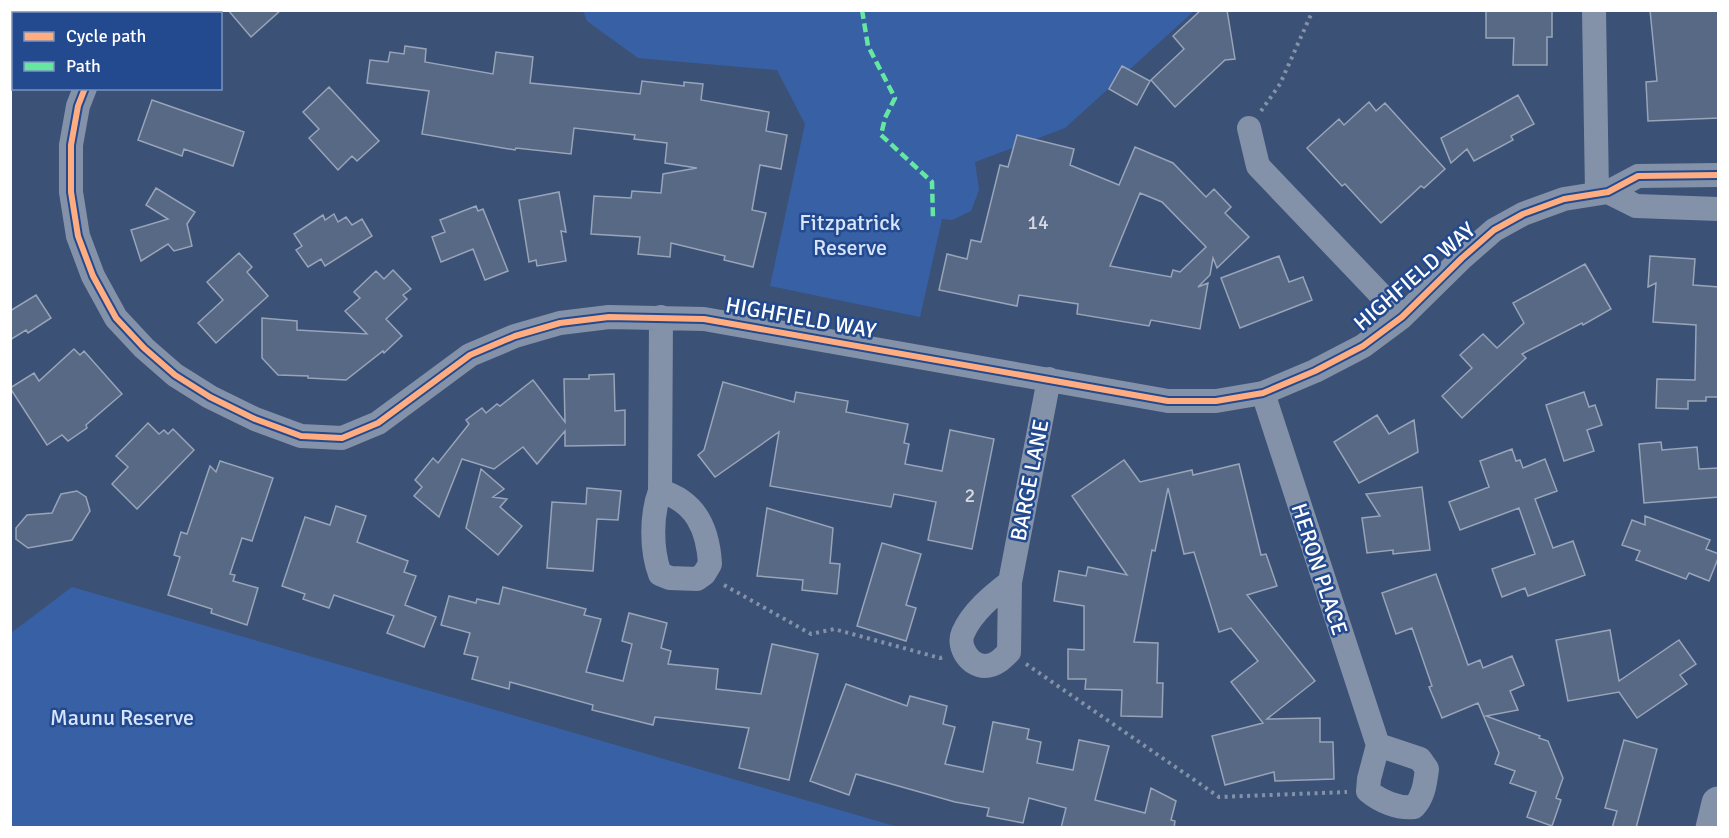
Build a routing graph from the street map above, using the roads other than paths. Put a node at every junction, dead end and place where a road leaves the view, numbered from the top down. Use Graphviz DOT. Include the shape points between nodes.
graph roads {
  1 [pos="1594,10"];
  2 [pos="84,90"];
  3 [pos="1249,128"];
  4 [pos="1719,175"];
  5 [pos="1602,192"];
  6 [pos="1719,209"];
  7 [pos="661,317"];
  8 [pos="1402,317"];
  9 [pos="1048,379"];
  10 [pos="1263,393"];
  11 [pos="660,491"];
  12 [pos="1010,582"];
  13 [pos="1378,745"];
  14 [pos="1719,803"];
  15 [pos="1713,828"];
  1 -- 5 [label="street"];
  2 -- 7 [label="street, HIGHFIELD WAY" via="71,145 71,192 78,236 93,276 116,318 144,348 175,375 255,419 301,436 342,438 378,423 470,356 515,336 560,322"];
  3 -- 8 [label="street" via="1258,166"];
  4 -- 5 [label="street, HIGHFIELD WAY" via="1638,176"];
  5 -- 6 [label="street" via="1636,207"];
  5 -- 8 [label="street, HIGHFIELD WAY" via="1564,199 1494,230"];
  7 -- 9 [label="street, HIGHFIELD WAY" via="704,319"];
  7 -- 11 [label="street"];
  8 -- 10 [label="street, HIGHFIELD WAY" via="1363,346"];
  9 -- 10 [label="street, HIGHFIELD WAY" via="1168,400 1216,401"];
  9 -- 12 [label="street, BARGE LANE"];
  10 -- 13 [label="street, HERON PLACE"];
  11 -- 11 [label="street" via="675,495 705,530 710,564 697,579 660,574 655,560 654,506"];
  12 -- 12 [label="street, BARGE LANE" via="1009,652 999,662 975,664 966,657 962,635 991,597"];
  13 -- 13 [label="street" via="1420,759 1427,769 1420,800 1414,807 1379,800 1368,791"];
  14 -- 15 [label="main road"];
}
